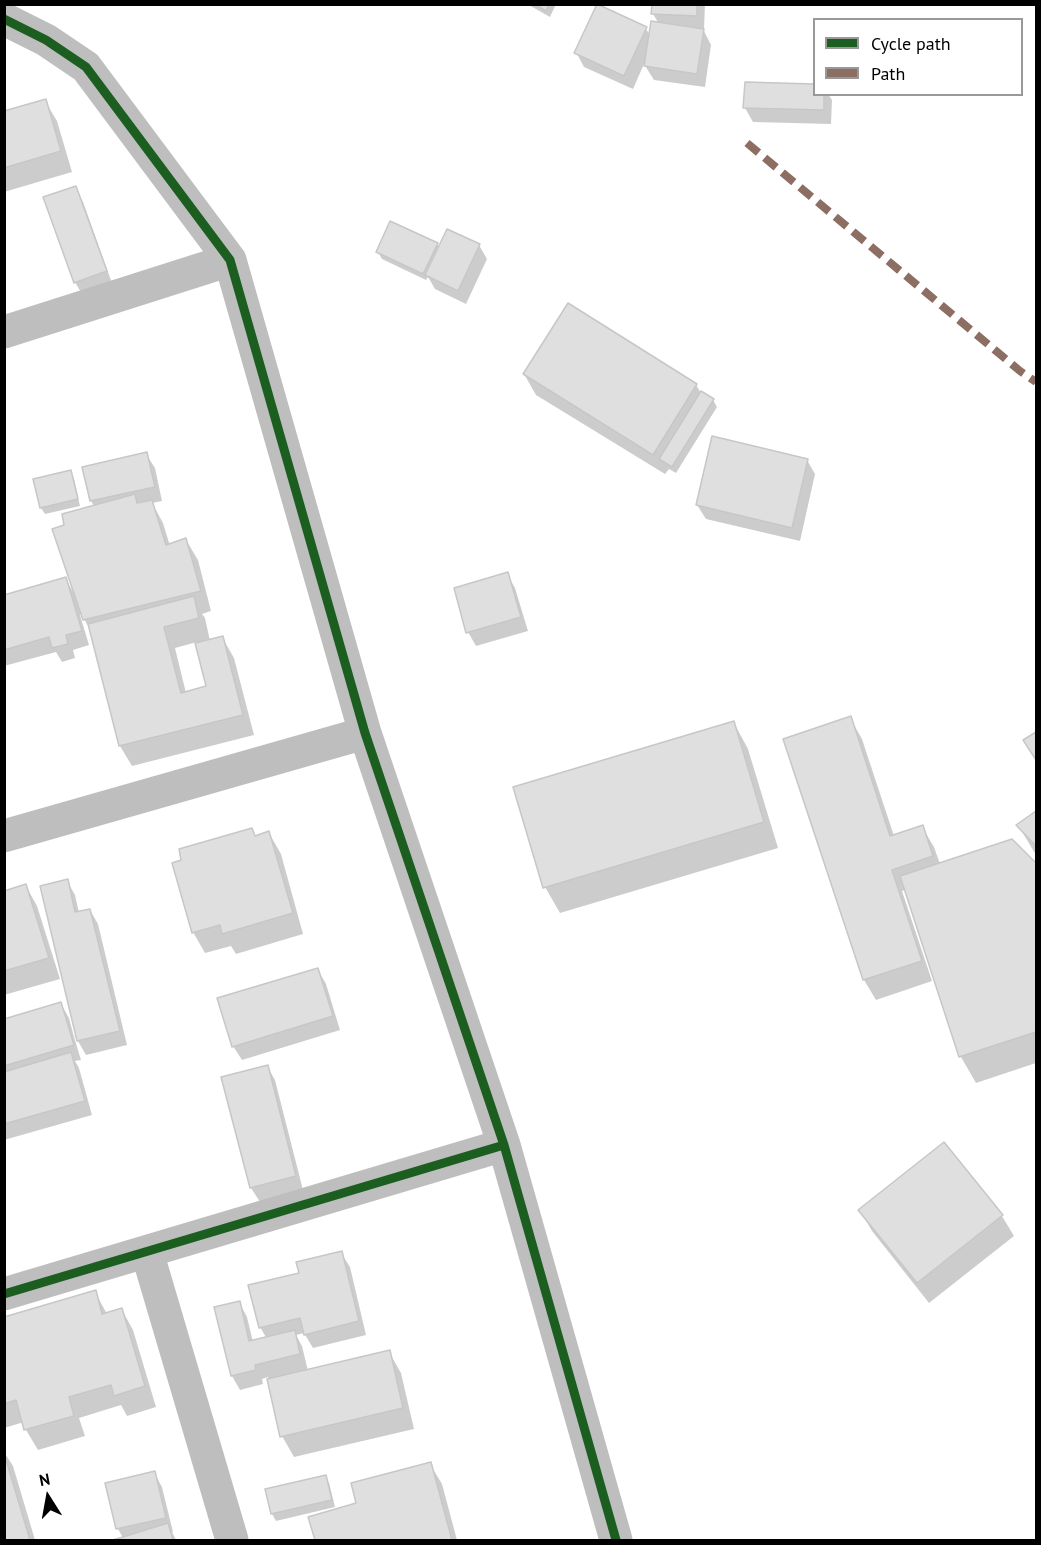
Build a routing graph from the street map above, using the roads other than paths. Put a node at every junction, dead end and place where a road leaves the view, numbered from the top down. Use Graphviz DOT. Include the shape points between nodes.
graph roads {
  1 [pos="4,19"];
  2 [pos="230,260"];
  3 [pos="4,332"];
  4 [pos="365,733"];
  5 [pos="4,836"];
  6 [pos="504,1144"];
  7 [pos="147,1252"];
  8 [pos="4,1294"];
  9 [pos="232,1540"];
  10 [pos="616,1540"];
  1 -- 2 [label="street" via="46,40 86,67"];
  2 -- 3 [label="street"];
  2 -- 4 [label="street"];
  4 -- 5 [label="street"];
  4 -- 6 [label="street"];
  6 -- 7 [label="street"];
  6 -- 10 [label="street"];
  7 -- 8 [label="street"];
  7 -- 9 [label="street"];
}
